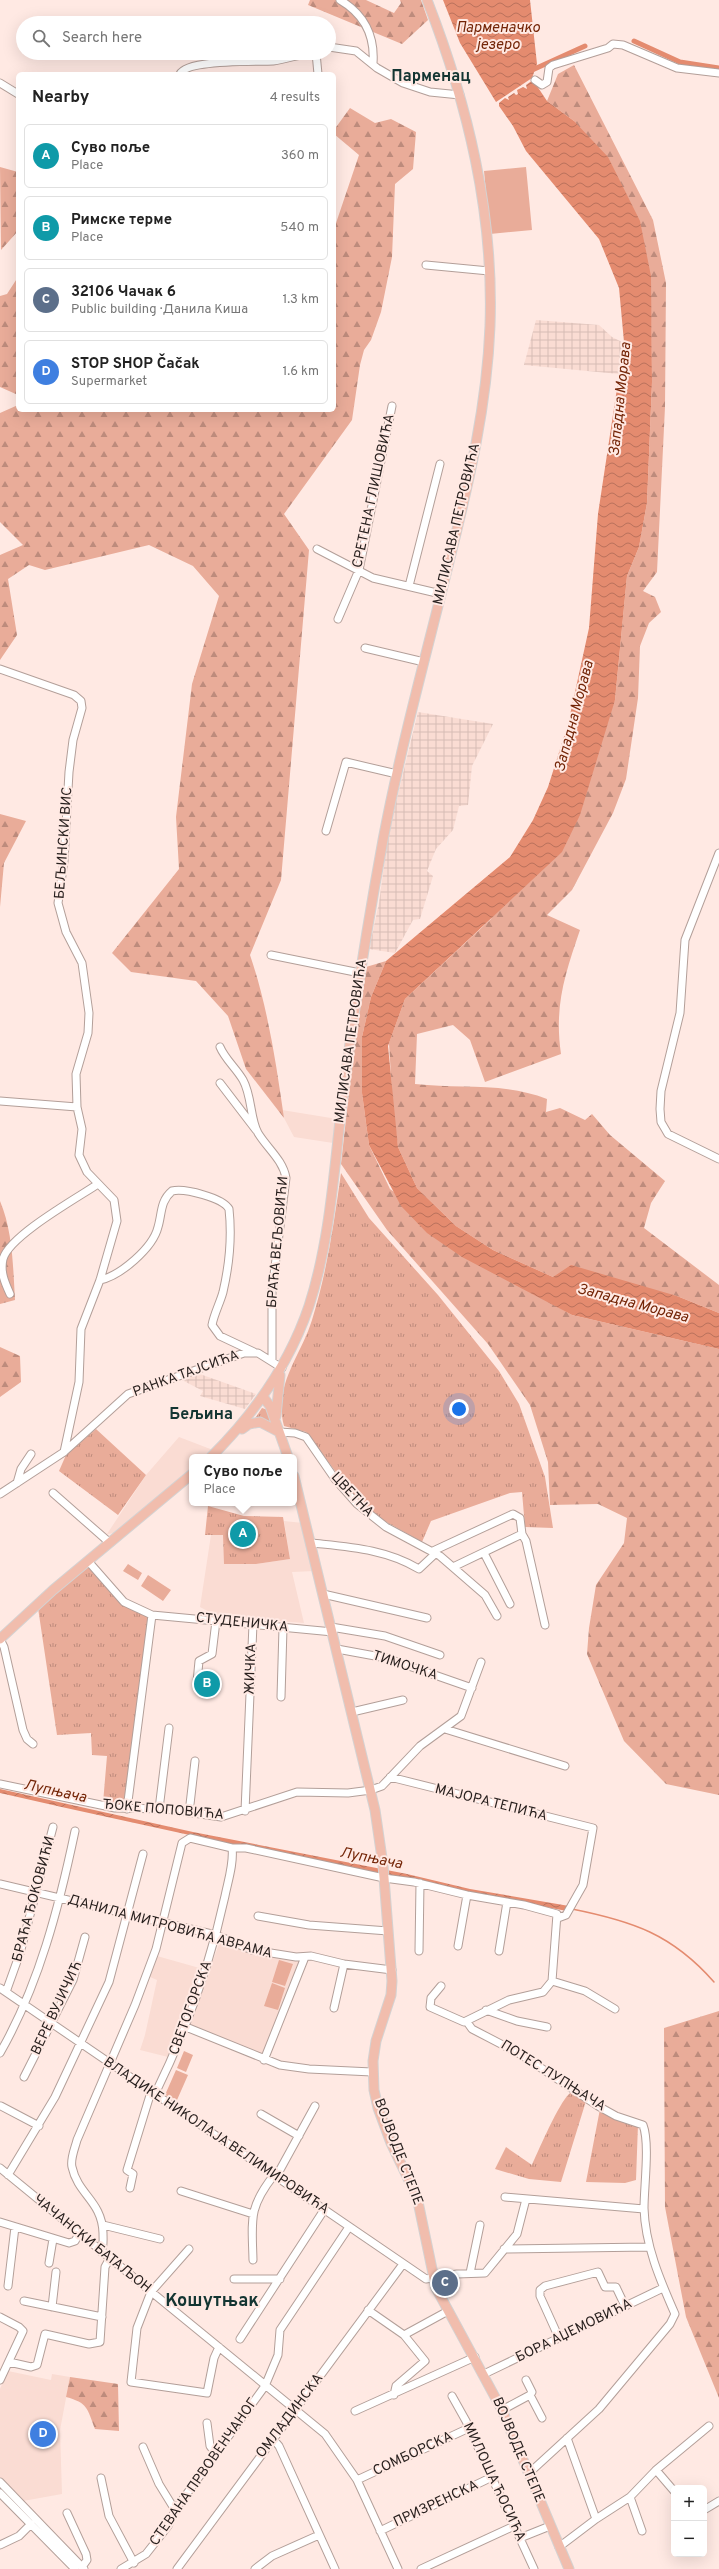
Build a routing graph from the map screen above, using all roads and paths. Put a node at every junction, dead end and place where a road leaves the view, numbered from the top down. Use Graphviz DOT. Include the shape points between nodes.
graph roads {
  1 [pos="340,0"];
  2 [pos="427,0"];
  3 [pos="336,48"];
  4 [pos="274,60"];
  5 [pos="317,60"];
  6 [pos="373,63"];
  7 [pos="183,72"];
  8 [pos="318,72"];
  9 [pos="719,73"];
  10 [pos="535,80"];
  11 [pos="0,83"];
  12 [pos="16,93"];
  13 [pos="460,95"];
  14 [pos="426,265"];
  15 [pos="489,270"];
  16 [pos="392,406"];
  17 [pos="440,464"];
  18 [pos="318,549"];
  19 [pos="359,570"];
  20 [pos="409,586"];
  21 [pos="441,594"];
  22 [pos="338,619"];
  23 [pos="365,648"];
  24 [pos="424,662"];
  25 [pos="0,669"];
  26 [pos="397,774"];
  27 [pos="326,831"];
  28 [pos="719,853"];
  29 [pos="272,955"];
  30 [pos="360,973"];
  31 [pos="220,1046"];
  32 [pos="220,1083"];
  33 [pos="0,1101"];
  34 [pos="77,1108"];
  35 [pos="257,1132"];
  36 [pos="719,1159"];
  37 [pos="98,1184"];
  38 [pos="100,1280"];
  39 [pos="10,1294"];
  40 [pos="254,1352"];
  41 [pos="272,1361"];
  42 [pos="281,1370"];
  43 [pos="264,1398"];
  44 [pos="277,1428"];
  45 [pos="234,1434"];
  46 [pos="64,1452"];
  47 [pos="31,1454"];
  48 [pos="214,1454"];
  49 [pos="287,1454"];
  50 [pos="189,1477"];
  51 [pos="18,1483"];
  52 [pos="297,1487"];
  53 [pos="53,1493"];
  54 [pos="0,1494"];
  55 [pos="522,1534"];
  56 [pos="110,1543"];
  57 [pos="312,1543"];
  58 [pos="435,1552"];
  59 [pos="484,1553"];
  60 [pos="88,1561"];
  61 [pos="453,1567"];
  62 [pos="323,1594"];
  63 [pos="510,1604"];
  64 [pos="152,1615"];
  65 [pos="497,1616"];
  66 [pos="427,1618"];
  67 [pos="216,1621"];
  68 [pos="253,1624"];
  69 [pos="545,1625"];
  70 [pos="283,1628"];
  71 [pos="332,1629"];
  72 [pos="0,1639"];
  73 [pos="337,1649"];
  74 [pos="440,1655"];
  75 [pos="481,1662"];
  76 [pos="197,1682"];
  77 [pos="472,1688"];
  78 [pos="281,1697"];
  79 [pos="403,1700"];
  80 [pos="352,1712"];
  81 [pos="169,1728"];
  82 [pos="445,1730"];
  83 [pos="32,1744"];
  84 [pos="195,1761"];
  85 [pos="565,1766"];
  86 [pos="390,1777"];
  87 [pos="0,1784"];
  88 [pos="371,1790"];
  89 [pos="127,1809"];
  90 [pos="159,1809"];
  91 [pos="245,1811"];
  92 [pos="189,1813"];
  93 [pos="54,1827"];
  94 [pos="75,1831"];
  95 [pos="232,1848"];
  96 [pos="143,1854"];
  97 [pos="383,1873"];
  98 [pos="420,1883"];
  99 [pos="0,1884"];
  100 [pos="36,1891"];
  101 [pos="467,1895"];
  102 [pos="60,1898"];
  103 [pos="507,1902"];
  104 [pos="128,1915"];
  105 [pos="258,1916"];
  106 [pos="558,1918"];
  107 [pos="164,1923"];
  108 [pos="388,1931"];
  109 [pos="216,1935"];
  110 [pos="85,1937"];
  111 [pos="458,1946"];
  112 [pos="419,1951"];
  113 [pos="499,1951"];
  114 [pos="305,1957"];
  115 [pos="344,1964"];
  116 [pos="392,1970"];
  117 [pos="552,1981"];
  118 [pos="441,1986"];
  119 [pos="3,1990"];
  120 [pos="24,2005"];
  121 [pos="334,2008"];
  122 [pos="615,2009"];
  123 [pos="486,2010"];
  124 [pos="467,2022"];
  125 [pos="52,2024"];
  126 [pos="186,2027"];
  127 [pos="547,2027"];
  128 [pos="81,2044"];
  129 [pos="0,2053"];
  130 [pos="264,2060"];
  131 [pos="109,2063"];
  132 [pos="372,2072"];
  133 [pos="24,2077"];
  134 [pos="153,2093"];
  135 [pos="1,2106"];
  136 [pos="315,2106"];
  137 [pos="261,2114"];
  138 [pos="38,2126"];
  139 [pos="299,2136"];
  140 [pos="0,2168"];
  141 [pos="8,2174"];
  142 [pos="275,2176"];
  143 [pos="130,2188"];
  144 [pos="181,2191"];
  145 [pos="506,2197"];
  146 [pos="526,2199"];
  147 [pos="644,2209"];
  148 [pos="324,2210"];
  149 [pos="253,2214"];
  150 [pos="0,2222"];
  151 [pos="103,2225"];
  152 [pos="480,2225"];
  153 [pos="15,2227"];
  154 [pos="348,2227"];
  155 [pos="79,2234"];
  156 [pos="53,2239"];
  157 [pos="160,2239"];
  158 [pos="648,2247"];
  159 [pos="189,2249"];
  160 [pos="504,2249"];
  161 [pos="101,2252"];
  162 [pos="110,2258"];
  163 [pos="253,2260"];
  164 [pos="48,2263"];
  165 [pos="403,2264"];
  166 [pos="56,2272"];
  167 [pos="470,2273"];
  168 [pos="234,2279"];
  169 [pos="280,2279"];
  170 [pos="434,2279"];
  171 [pos="8,2286"];
  172 [pos="663,2288"];
  173 [pos="151,2292"];
  174 [pos="24,2301"];
  175 [pos="625,2306"];
  176 [pos="52,2307"];
  177 [pos="368,2310"];
  178 [pos="448,2310"];
  179 [pos="0,2317"];
  180 [pos="102,2317"];
  181 [pos="404,2335"];
  182 [pos="559,2338"];
  183 [pos="240,2339"];
  184 [pos="219,2347"];
  185 [pos="475,2357"];
  186 [pos="9,2362"];
  187 [pos="484,2374"];
  188 [pos="0,2380"];
  189 [pos="526,2380"];
  190 [pos="266,2386"];
  191 [pos="394,2394"];
  192 [pos="530,2395"];
  193 [pos="452,2396"];
  194 [pos="296,2410"];
  195 [pos="502,2410"];
  196 [pos="355,2411"];
  197 [pos="542,2418"];
  198 [pos="207,2423"];
  199 [pos="709,2426"];
  200 [pos="469,2428"];
  201 [pos="567,2438"];
  202 [pos="273,2439"];
  203 [pos="143,2448"];
  204 [pos="216,2454"];
  205 [pos="656,2470"];
  206 [pos="528,2474"];
  207 [pos="101,2478"];
  208 [pos="492,2478"];
  209 [pos="356,2480"];
  210 [pos="0,2482"];
  211 [pos="671,2488"];
  212 [pos="0,2493"];
  213 [pos="630,2497"];
  214 [pos="719,2501"];
  215 [pos="707,2508"];
  216 [pos="175,2510"];
  217 [pos="67,2513"];
  218 [pos="596,2519"];
  219 [pos="31,2524"];
  220 [pos="514,2526"];
  221 [pos="550,2526"];
  222 [pos="380,2531"];
  223 [pos="642,2531"];
  224 [pos="320,2535"];
  225 [pos="520,2538"];
  226 [pos="0,2545"];
  227 [pos="559,2547"];
  228 [pos="134,2563"];
  229 [pos="83,2568"];
  230 [pos="75,2569"];
  231 [pos="121,2569"];
  232 [pos="177,2569"];
  233 [pos="255,2569"];
  234 [pos="335,2569"];
  235 [pos="398,2569"];
  236 [pos="421,2569"];
  237 [pos="534,2569"];
  238 [pos="569,2569"];
  1 -- 6 [label="street" via="348,5 373,39"];
  2 -- 13 [label="main road, МИЛИСАВА ПЕТРОВИЋА"];
  3 -- 6 [label="street" via="356,51"];
  4 -- 7 [label="street" via="214,63 188,68"];
  5 -- 8 [label="street"];
  6 -- 13 [label="street" via="403,83 430,92"];
  9 -- 10 [label="street" via="677,68 623,45 612,44 608,48 553,65 549,68 547,82 542,85"];
  11 -- 12 [label="street"];
  13 -- 15 [label="main road, МИЛИСАВА ПЕТРОВИЋА" via="483,199"];
  14 -- 15 [label="street"];
  15 -- 21 [label="main road, МИЛИСАВА ПЕТРОВИЋА" via="488,346 480,423"];
  16 -- 19 [label="street, СРЕТЕНА ГЛИШОВИЋА"];
  17 -- 20 [label="street"];
  18 -- 19 [label="street"];
  19 -- 20 [label="street" via="372,578"];
  19 -- 22 [label="street, СРЕТЕНА ГЛИШОВИЋА"];
  20 -- 21 [label="street"];
  21 -- 24 [label="main road, МИЛИСАВА ПЕТРОВИЋА"];
  23 -- 24 [label="street"];
  24 -- 26 [label="main road, МИЛИСАВА ПЕТРОВИЋА"];
  25 -- 34 [label="street, БЕЉИНСКИ ВИС" via="74,695 82,708 73,740 69,772 64,861 58,903 66,932 82,963 89,1013 88,1033 76,1074"];
  26 -- 27 [label="street" via="347,761 344,764"];
  26 -- 30 [label="main road, МИЛИСАВА ПЕТРОВИЋА"];
  28 -- 36 [label="street" via="686,940 680,1013 661,1091 660,1109 661,1122 668,1134"];
  29 -- 30 [label="street"];
  30 -- 42 [label="main road, МИЛИСАВА ПЕТРОВИЋА" via="324,1245 308,1308"];
  31 -- 35 [label="street, БРАЋА ВЕЉОВИЋИ" via="242,1079 249,1095"];
  32 -- 35 [label="street"];
  33 -- 34 [label="street"];
  34 -- 37 [label="street, БЕЉИНСКИ ВИС" via="82,1129 79,1155 87,1172"];
  35 -- 41 [label="street, БРАЋА ВЕЉОВИЋИ" via="285,1170 286,1178 272,1291"];
  37 -- 38 [label="street, БЕЉИНСКИ ВИС" via="110,1195 117,1213 114,1233"];
  37 -- 39 [label="street" via="47,1217 8,1248 3,1259 2,1274"];
  38 -- 40 [label="street" via="114,1274 147,1248 158,1228 165,1197 172,1191 181,1190 217,1200 228,1207 230,1221 226,1271 212,1325 220,1336"];
  38 -- 46 [label="street, БЕЉИНСКИ ВИС" via="81,1329 79,1382"];
  40 -- 41 [label="street, РАНКА ТАЈСИЋА"];
  40 -- 46 [label="street, РАНКА ТАЈСИЋА" via="228,1358 128,1394 88,1433"];
  41 -- 42 [label="street, РАНКА ТАЈСИЋА"];
  42 -- 43 [label="main road"];
  42 -- 44 [label="main road"];
  43 -- 44 [label="main road"];
  43 -- 45 [label="main road"];
  44 -- 45 [label="main road" via="260,1422 249,1424"];
  44 -- 49 [label="main road"];
  44 -- 58 [label="street, ЦВЕТНА" via="306,1437 343,1490 364,1510 386,1527"];
  45 -- 48 [label="main road"];
  46 -- 51 [label="street, РАНКА ТАЈСИЋА"];
  47 -- 51 [label="street" via="21,1469"];
  50 -- 56 [label="main road"];
  51 -- 54 [label="street, РАНКА ТАЈСИЋА"];
  52 -- 57 [label="main road, ВОЈВОДЕ СТЕПЕ"];
  53 -- 56 [label="street"];
  55 -- 58 [label="street" via="520,1518 513,1514"];
  55 -- 59 [label="street"];
  55 -- 69 [label="street" via="526,1541"];
  56 -- 60 [label="main road"];
  57 -- 58 [label="street" via="376,1551 409,1562 419,1569"];
  57 -- 62 [label="main road, ВОЈВОДЕ СТЕПЕ"];
  58 -- 61 [label="street, ЦВЕТНА"];
  59 -- 61 [label="street"];
  59 -- 63 [label="street"];
  60 -- 64 [label="street, СТУДЕНИЧКА" via="124,1602"];
  60 -- 72 [label="main road"];
  61 -- 65 [label="street, ЦВЕТНА" via="487,1597"];
  62 -- 66 [label="street"];
  62 -- 71 [label="main road, ВОЈВОДЕ СТЕПЕ"];
  64 -- 67 [label="street, СТУДЕНИЧКА"];
  64 -- 89 [label="street"];
  67 -- 68 [label="street, СТУДЕНИЧКА"];
  67 -- 76 [label="street" via="212,1654 199,1661"];
  68 -- 70 [label="street, СТУДЕНИЧКА"];
  68 -- 91 [label="street, ЖИЧКА"];
  70 -- 71 [label="street, СТУДЕНИЧКА"];
  70 -- 78 [label="street"];
  71 -- 73 [label="main road, ВОЈВОДЕ СТЕПЕ"];
  71 -- 74 [label="street, СТУДЕНИЧКА" via="385,1636"];
  72 -- 83 [label="street" via="23,1730"];
  73 -- 77 [label="street, ТИМОЧКА" via="386,1658"];
  73 -- 80 [label="main road, ВОЈВОДЕ СТЕПЕ"];
  75 -- 77 [label="street"];
  77 -- 82 [label="street" via="463,1714"];
  79 -- 80 [label="street"];
  80 -- 88 [label="main road, ВОЈВОДЕ СТЕПЕ"];
  81 -- 90 [label="street"];
  82 -- 85 [label="street"];
  82 -- 86 [label="street" via="420,1746"];
  84 -- 92 [label="street"];
  86 -- 88 [label="street" via="382,1786"];
  86 -- 106 [label="street, МАЈОРА ТЕПИЋА" via="592,1828 583,1885 566,1915"];
  87 -- 89 [label="street, ЂОКЕ ПОПОВИЋА"];
  88 -- 91 [label="street, ЂОКЕ ПОПОВИЋА" via="348,1793 297,1792"];
  88 -- 97 [label="main road, ВОЈВОДЕ СТЕПЕ"];
  89 -- 90 [label="street, ЂОКЕ ПОПОВИЋА"];
  90 -- 92 [label="street, ЂОКЕ ПОПОВИЋА"];
  91 -- 92 [label="street, ЂОКЕ ПОПОВИЋА" via="222,1817"];
  93 -- 100 [label="street, БРАЋА ЂОКОВИЋИ"];
  94 -- 102 [label="street"];
  95 -- 97 [label="street" via="246,1848"];
  95 -- 107 [label="street" via="194,1839 184,1840"];
  95 -- 109 [label="street, СВЕТОГОРСКА"];
  96 -- 104 [label="street"];
  97 -- 98 [label="street"];
  97 -- 108 [label="main road, ВОЈВОДЕ СТЕПЕ"];
  98 -- 101 [label="street"];
  98 -- 112 [label="street"];
  99 -- 100 [label="street, ДАНИЛА МИТРОВИЋА АВРАМА"];
  100 -- 102 [label="street, ДАНИЛА МИТРОВИЋА АВРАМА"];
  100 -- 119 [label="street, БРАЋА ЂОКОВИЋИ" via="20,1953"];
  101 -- 103 [label="street"];
  101 -- 111 [label="street"];
  102 -- 104 [label="street, ДАНИЛА МИТРОВИЋА АВРАМА"];
  102 -- 120 [label="street"];
  103 -- 106 [label="street" via="554,1912"];
  103 -- 113 [label="street"];
  104 -- 107 [label="street, ДАНИЛА МИТРОВИЋА АВРАМА"];
  104 -- 128 [label="street" via="109,1982"];
  105 -- 108 [label="street" via="310,1925"];
  106 -- 117 [label="street"];
  107 -- 109 [label="street, ДАНИЛА МИТРОВИЋА АВРАМА"];
  107 -- 131 [label="street" via="137,2001"];
  108 -- 116 [label="main road, ВОЈВОДЕ СТЕПЕ"];
  109 -- 114 [label="street, ДАНИЛА МИТРОВИЋА АВРАМА" via="252,1950"];
  109 -- 126 [label="street, СВЕТОГОРСКА"];
  110 -- 125 [label="street, ВЕРЕ ВУЈИЧИЋ" via="75,1975"];
  114 -- 115 [label="street, ДАНИЛА МИТРОВИЋА АВРАМА" via="311,1956"];
  114 -- 130 [label="street"];
  115 -- 116 [label="street, ДАНИЛА МИТРОВИЋА АВРАМА"];
  115 -- 121 [label="street"];
  116 -- 132 [label="main road, ВОЈВОДЕ СТЕПЕ" via="392,1992 376,2041"];
  117 -- 122 [label="street" via="585,1991"];
  117 -- 123 [label="street" via="541,1993 513,1998"];
  118 -- 124 [label="street, ПОТЕС ЛУПЊАЧА" via="432,1998 430,2007"];
  119 -- 120 [label="street, ВЛАДИКЕ НИКОЛАЈА ВЕЛИМИРОВИЋА"];
  120 -- 125 [label="street, ВЛАДИКЕ НИКОЛАЈА ВЕЛИМИРОВИЋА"];
  120 -- 129 [label="street"];
  123 -- 124 [label="street" via="471,2017"];
  123 -- 127 [label="street" via="517,2021"];
  124 -- 147 [label="street, ПОТЕС ЛУПЊАЧА" via="472,2029 520,2054 592,2102 616,2116 643,2125"];
  125 -- 128 [label="street, ВЛАДИКЕ НИКОЛАЈА ВЕЛИМИРОВИЋА"];
  125 -- 133 [label="street, ВЕРЕ ВУЈИЧИЋ"];
  126 -- 130 [label="street"];
  126 -- 134 [label="street, СВЕТОГОРСКА"];
  128 -- 131 [label="street, ВЛАДИКЕ НИКОЛАЈА ВЕЛИМИРОВИЋА"];
  128 -- 138 [label="street"];
  130 -- 132 [label="street" via="302,2069"];
  131 -- 134 [label="street, ВЛАДИКЕ НИКОЛАЈА ВЕЛИМИРОВИЋА"];
  131 -- 151 [label="street" via="71,2162 81,2186 98,2208"];
  132 -- 170 [label="main road, ВОЈВОДЕ СТЕПЕ" via="382,2121 417,2197"];
  134 -- 142 [label="street, ВЛАДИКЕ НИКОЛАЈА ВЕЛИМИРОВИЋА"];
  134 -- 143 [label="street, СВЕТОГОРСКА" via="127,2170 133,2174"];
  135 -- 138 [label="street"];
  136 -- 139 [label="street"];
  137 -- 139 [label="street"];
  138 -- 141 [label="street"];
  139 -- 142 [label="street"];
  140 -- 141 [label="street, ЧАЧАНСКИ БАТАЉОН"];
  141 -- 155 [label="street, ЧАЧАНСКИ БАТАЉОН"];
  142 -- 148 [label="street, ВЛАДИКЕ НИКОЛАЈА ВЕЛИМИРОВИЋА"];
  142 -- 149 [label="street" via="258,2197"];
  144 -- 149 [label="street"];
  145 -- 146 [label="street"];
  146 -- 147 [label="street"];
  146 -- 160 [label="street" via="520,2226"];
  147 -- 158 [label="street"];
  148 -- 154 [label="street, ВЛАДИКЕ НИКОЛАЈА ВЕЛИМИРОВИЋА"];
  148 -- 169 [label="street"];
  149 -- 163 [label="street"];
  150 -- 153 [label="street"];
  151 -- 157 [label="street"];
  151 -- 161 [label="street"];
  152 -- 167 [label="street"];
  153 -- 156 [label="street"];
  153 -- 171 [label="street"];
  154 -- 165 [label="street, ВЛАДИКЕ НИКОЛАЈА ВЕЛИМИРОВИЋА"];
  154 -- 190 [label="street, СТЕВАНА ПРВОВЕНЧАНОГ" via="280,2330 278,2355"];
  155 -- 156 [label="street" via="71,2244"];
  155 -- 161 [label="street, ЧАЧАНСКИ БАТАЉОН"];
  156 -- 164 [label="street"];
  158 -- 160 [label="street"];
  158 -- 172 [label="street"];
  159 -- 173 [label="street"];
  160 -- 167 [label="street" via="483,2275"];
  161 -- 162 [label="street, ЧАЧАНСКИ БАТАЉОН"];
  162 -- 173 [label="street, ЧАЧАНСКИ БАТАЉОН"];
  162 -- 180 [label="street" via="105,2266"];
  165 -- 170 [label="street, ВЛАДИКЕ НИКОЛАЈА ВЕЛИМИРОВИЋА" via="424,2278"];
  165 -- 177 [label="street, ОМЛАДИНСКА"];
  166 -- 176 [label="street"];
  167 -- 170 [label="street"];
  168 -- 169 [label="street"];
  169 -- 183 [label="street"];
  170 -- 178 [label="main road, ВОЈВОДЕ СТЕПЕ"];
  172 -- 175 [label="street, БОРА АЏЕМОВИЋА"];
  172 -- 201 [label="street" via="675,2314 670,2324 608,2399"];
  173 -- 184 [label="street, ЧАЧАНСКИ БАТАЉОН"];
  173 -- 184 [label="street" via="138,2328 131,2382 207,2393"];
  174 -- 176 [label="street"];
  175 -- 182 [label="street, БОРА АЏЕМОВИЋА"];
  175 -- 182 [label="street" via="616,2287 605,2287 598,2272 545,2286 540,2290 540,2296"];
  176 -- 180 [label="street"];
  177 -- 181 [label="street"];
  177 -- 194 [label="street, ОМЛАДИНСКА"];
  178 -- 181 [label="street"];
  178 -- 185 [label="main road, ВОЈВОДЕ СТЕПЕ"];
  179 -- 186 [label="street" via="23,2331"];
  180 -- 186 [label="street" via="100,2342 89,2344 45,2334 37,2365 31,2367"];
  181 -- 191 [label="street" via="425,2362 396,2386"];
  182 -- 187 [label="street, БОРА АЏЕМОВИЋА"];
  184 -- 190 [label="street, ЧАЧАНСКИ БАТАЉОН"];
  185 -- 187 [label="main road, ВОЈВОДЕ СТЕПЕ"];
  185 -- 191 [label="street"];
  186 -- 188 [label="street"];
  187 -- 195 [label="main road, ВОЈВОДЕ СТЕПЕ"];
  189 -- 192 [label="street" via="532,2392"];
  190 -- 194 [label="street, ЧАЧАНСКИ БАТАЉОН"];
  190 -- 204 [label="street, СТЕВАНА ПРВОВЕНЧАНОГ"];
  191 -- 196 [label="street"];
  192 -- 195 [label="street"];
  192 -- 197 [label="street"];
  193 -- 200 [label="street, МИЛОША ЋОСИЋА"];
  194 -- 202 [label="street, ОМЛАДИНСКА"];
  194 -- 209 [label="street, ЧАЧАНСКИ БАТАЉОН" via="329,2438"];
  195 -- 206 [label="main road, ВОЈВОДЕ СТЕПЕ"];
  198 -- 204 [label="street" via="210,2446"];
  199 -- 205 [label="street"];
  200 -- 208 [label="street, МИЛОША ЋОСИЋА"];
  200 -- 209 [label="street, СОМБОРСКА"];
  201 -- 206 [label="street"];
  201 -- 218 [label="street"];
  202 -- 224 [label="street" via="279,2446"];
  202 -- 232 [label="street, ОМЛАДИНСКА"];
  203 -- 216 [label="street" via="159,2484"];
  204 -- 216 [label="street, СТЕВАНА ПРВОВЕНЧАНОГ"];
  205 -- 211 [label="street"];
  205 -- 213 [label="street"];
  206 -- 221 [label="main road, ВОЈВОДЕ СТЕПЕ"];
  207 -- 228 [label="street" via="109,2516"];
  208 -- 220 [label="street, МИЛОША ЋОСИЋА"];
  208 -- 222 [label="street, ПРИЗРЕНСКА"];
  209 -- 222 [label="street, ЧАЧАНСКИ БАТАЉОН"];
  210 -- 229 [label="street"];
  212 -- 219 [label="street"];
  213 -- 218 [label="street"];
  213 -- 223 [label="street"];
  214 -- 215 [label="street"];
  216 -- 228 [label="street, СТЕВАНА ПРВОВЕНЧАНОГ" via="168,2526 146,2554"];
  217 -- 229 [label="street" via="86,2554"];
  218 -- 227 [label="street"];
  219 -- 226 [label="street" via="19,2536"];
  219 -- 230 [label="street"];
  220 -- 225 [label="street, МИЛОША ЋОСИЋА"];
  220 -- 236 [label="street"];
  221 -- 225 [label="street"];
  221 -- 227 [label="main road, ВОЈВОДЕ СТЕПЕ"];
  222 -- 235 [label="street, ЧАЧАНСКИ БАТАЉОН"];
  224 -- 233 [label="street" via="277,2553"];
  224 -- 234 [label="street"];
  225 -- 237 [label="street, МИЛОША ЋОСИЋА"];
  227 -- 238 [label="main road, ВОЈВОДЕ СТЕПЕ"];
  228 -- 231 [label="street, СТЕВАНА ПРВОВЕНЧАНОГ"];
}
